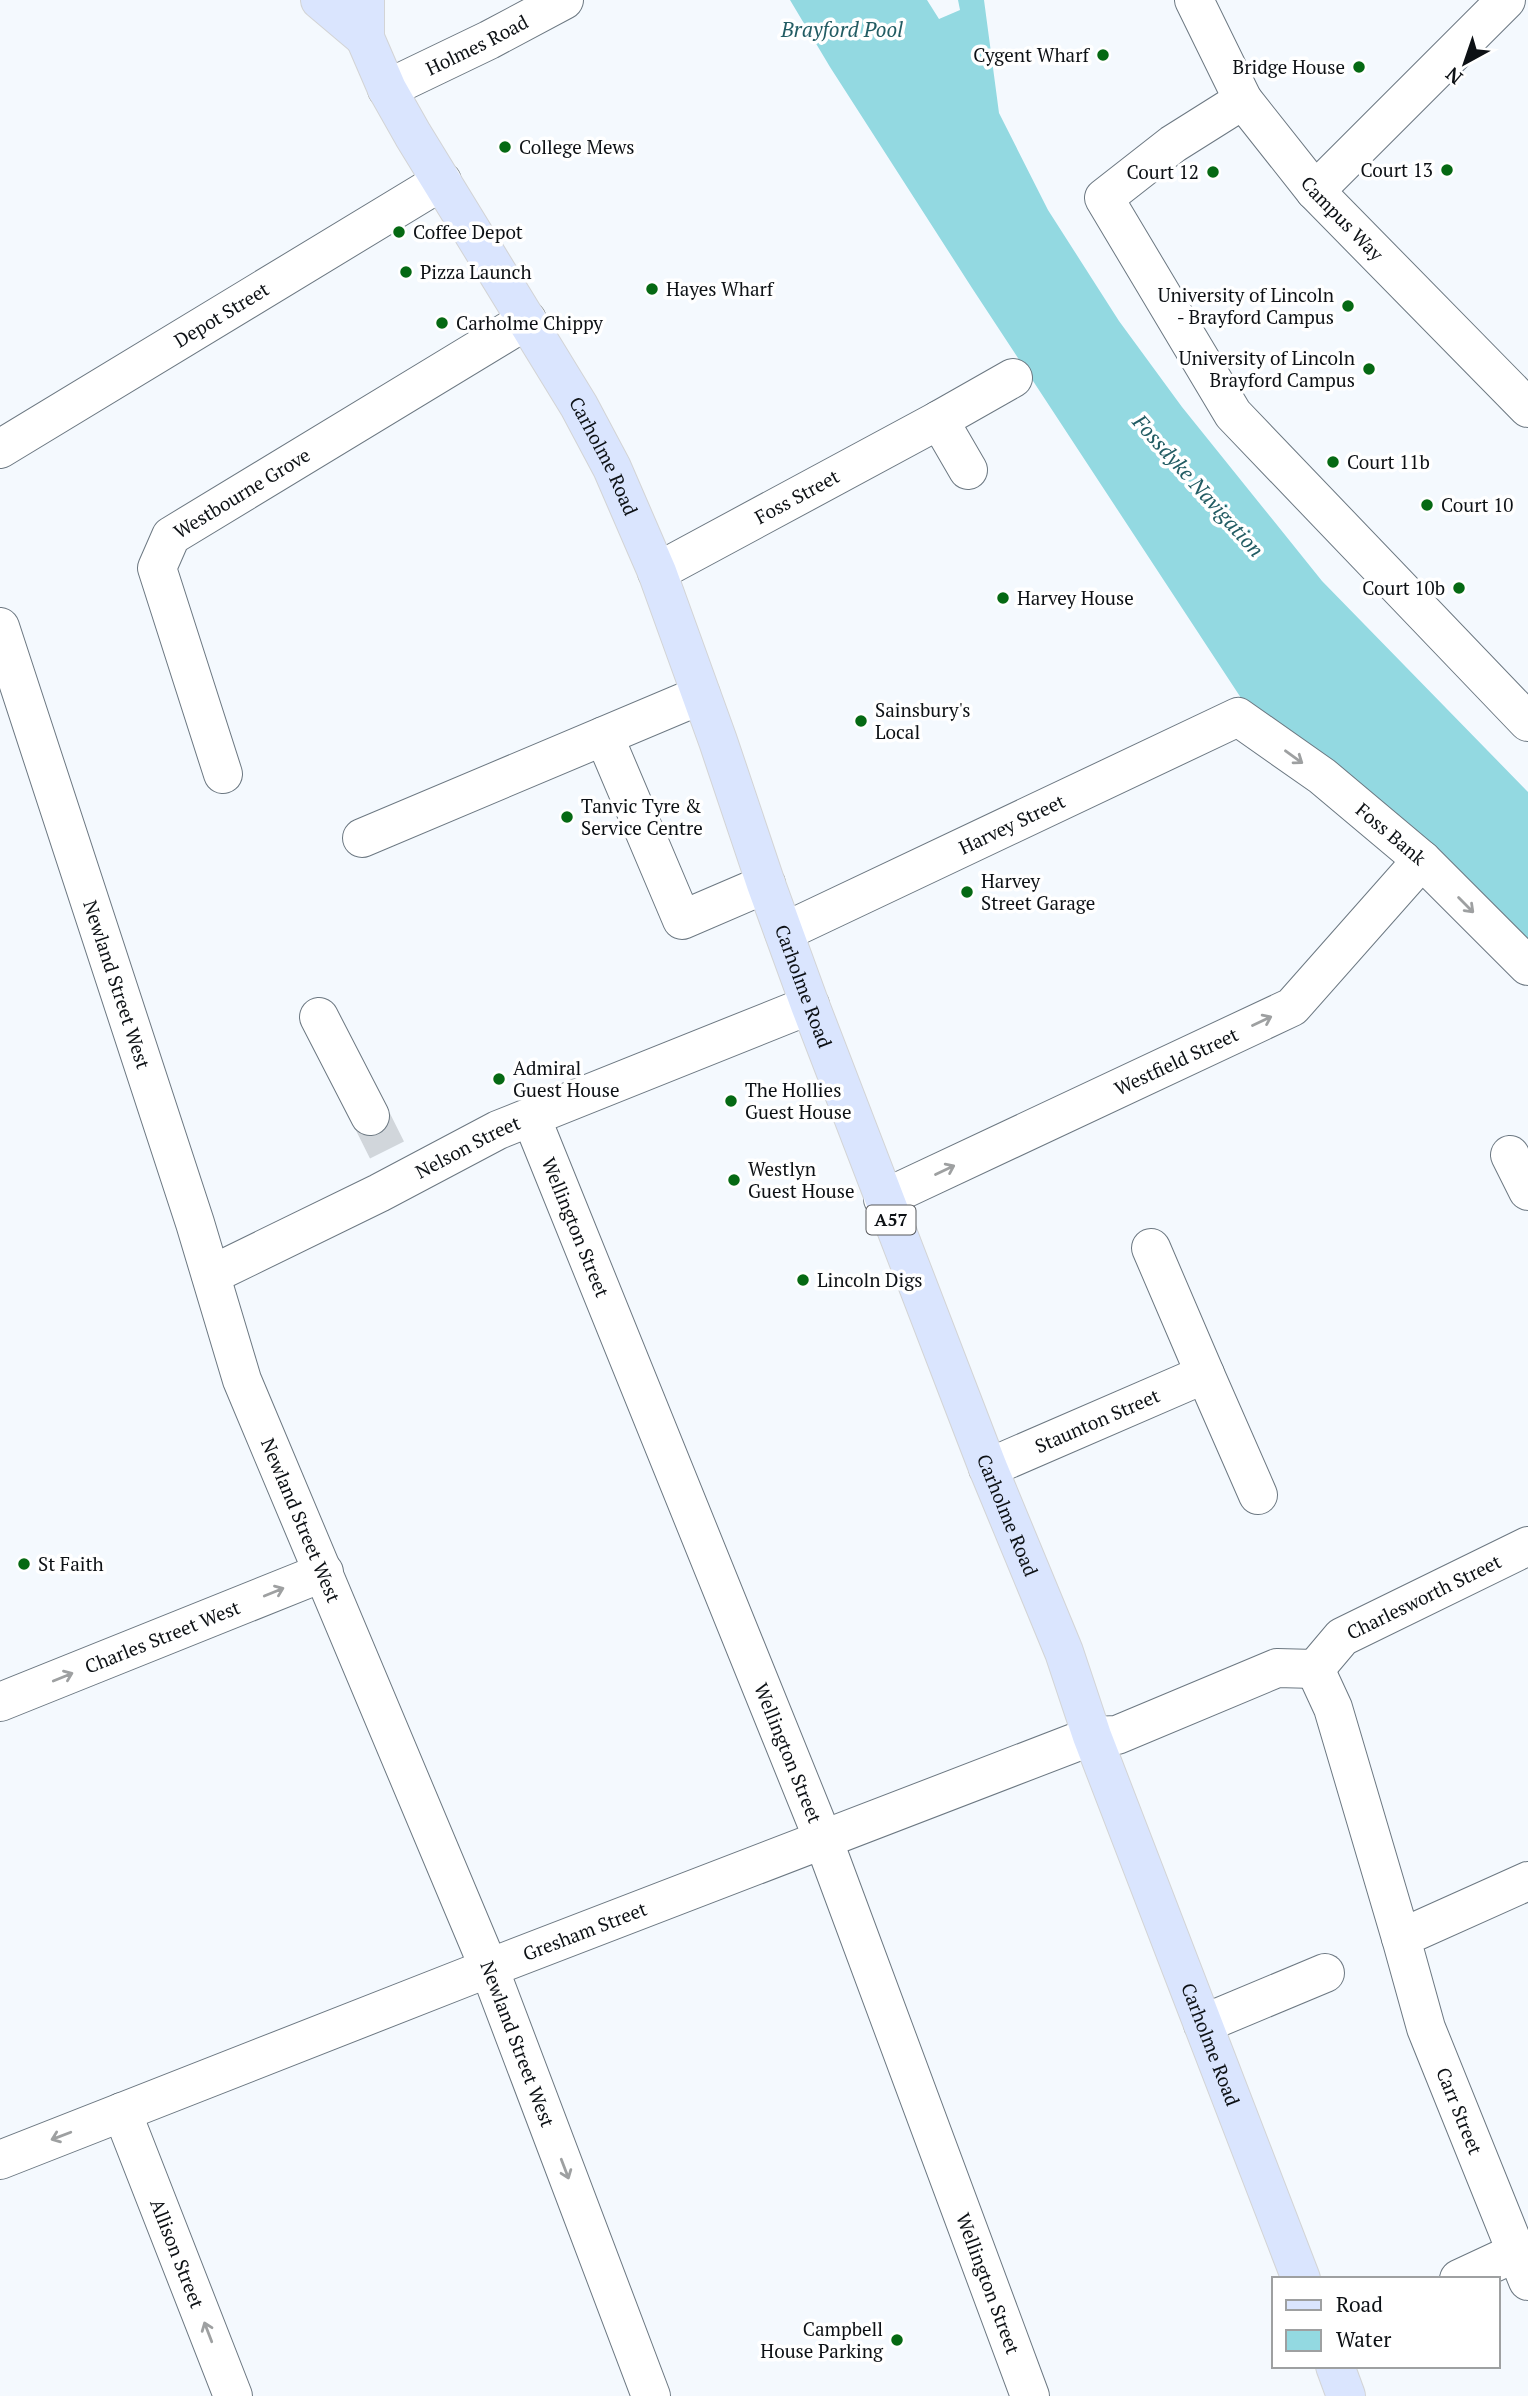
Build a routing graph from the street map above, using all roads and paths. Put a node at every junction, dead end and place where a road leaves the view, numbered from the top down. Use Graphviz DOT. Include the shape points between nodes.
graph roads {
  1 [pos="320,0"];
  2 [pos="365,0"];
  3 [pos="564,0"];
  4 [pos="1194,0"];
  5 [pos="1506,0"];
  6 [pos="365,38"];
  7 [pos="387,89"];
  8 [pos="1243,100"];
  9 [pos="442,181"];
  10 [pos="1315,191"];
  11 [pos="527,320"];
  12 [pos="1013,378"];
  13 [pos="1528,408"];
  14 [pos="939,420"];
  15 [pos="0,449"];
  16 [pos="968,470"];
  17 [pos="657,572"];
  18 [pos="0,627"];
  19 [pos="701,695"];
  20 [pos="1238,717"];
  21 [pos="1528,722"];
  22 [pos="604,736"];
  23 [pos="223,774"];
  24 [pos="362,838"];
  25 [pos="1422,860"];
  26 [pos="766,884"];
  27 [pos="784,932"];
  28 [pos="1528,966"];
  29 [pos="810,1004"];
  30 [pos="319,1017"];
  31 [pos="369,1116"];
  32 [pos="531,1117"];
  33 [pos="1510,1155"];
  34 [pos="1528,1191"];
  35 [pos="883,1199"];
  36 [pos="1151,1248"];
  37 [pos="211,1275"];
  38 [pos="1206,1374"];
  39 [pos="988,1468"];
  40 [pos="1258,1495"];
  41 [pos="1528,1546"];
  42 [pos="324,1572"];
  43 [pos="1315,1669"];
  44 [pos="0,1703"];
  45 [pos="1092,1736"];
  46 [pos="823,1839"];
  47 [pos="1528,1881"];
  48 [pos="1401,1938"];
  49 [pos="489,1968"];
  50 [pos="1325,1973"];
  51 [pos="1203,2024"];
  52 [pos="122,2112"];
  53 [pos="0,2160"];
  54 [pos="1522,2267"];
  55 [pos="1300,2277"];
  56 [pos="1470,2277"];
  57 [pos="1336,2368"];
  58 [pos="233,2396"];
  59 [pos="650,2396"];
  60 [pos="1030,2396"];
  61 [pos="1346,2396"];
  1 -- 6 [label="main road, Carholme Road"];
  2 -- 6 [label="main road, Carholme Road"];
  3 -- 7 [label="street, Holmes Road"];
  4 -- 8 [label="street, Campus Way"];
  5 -- 10 [label="street"];
  6 -- 7 [label="main road, Carholme Road / A57"];
  7 -- 9 [label="main road, Carholme Road / A57"];
  8 -- 10 [label="street, Campus Way"];
  8 -- 21 [label="street" via="1173,144 1104,198 1233,414"];
  9 -- 11 [label="main road, Carholme Road / A57"];
  9 -- 15 [label="street, Depot Street"];
  10 -- 13 [label="street, Campus Way"];
  11 -- 17 [label="main road, Carholme Road / A57" via="612,468"];
  11 -- 23 [label="street, Westbourne Grove" via="171,536 157,568"];
  12 -- 14 [label="street, Foss Street"];
  14 -- 16 [label="street"];
  14 -- 17 [label="street, Foss Street"];
  17 -- 19 [label="main road, Carholme Road / A57"];
  18 -- 37 [label="street, Newland Street West"];
  19 -- 22 [label="street"];
  19 -- 26 [label="main road, Carholme Road / A57"];
  20 -- 25 [label="street, Foss Bank, one-way" via="1322,776"];
  20 -- 27 [label="street, Harvey Street"];
  22 -- 24 [label="street"];
  22 -- 26 [label="street" via="682,920"];
  25 -- 28 [label="street, Foss Bank, one-way"];
  35 -- 25 [label="street, Westfield Street, one-way" via="1292,1007"];
  26 -- 27 [label="main road, Carholme Road / A57"];
  27 -- 29 [label="main road, Carholme Road / A57"];
  29 -- 32 [label="street, Nelson Street"];
  29 -- 35 [label="main road, Carholme Road / A57"];
  30 -- 31 [label="street"];
  32 -- 37 [label="street, Nelson Street" via="400,1174"];
  32 -- 46 [label="street, Wellington Street"];
  33 -- 34 [label="street"];
  35 -- 39 [label="main road, Carholme Road / A57"];
  36 -- 38 [label="street"];
  37 -- 42 [label="street, Newland Street West" via="242,1380"];
  38 -- 39 [label="street, Staunton Street"];
  38 -- 40 [label="street"];
  39 -- 45 [label="main road, Carholme Road / A57" via="1064,1652"];
  41 -- 43 [label="street, Charlesworth Street" via="1342,1637"];
  44 -- 42 [label="street, Charles Street West, one-way"];
  42 -- 49 [label="street, Newland Street West"];
  43 -- 45 [label="street" via="1277,1668 1118,1735"];
  43 -- 48 [label="street, Carr Street" via="1333,1708"];
  45 -- 46 [label="street, Gresham Street"];
  45 -- 51 [label="main road, Carholme Road / A57"];
  46 -- 49 [label="street, Gresham Street"];
  46 -- 60 [label="street, Wellington Street"];
  47 -- 48 [label="street"];
  48 -- 54 [label="street, Carr Street" via="1426,2028"];
  49 -- 52 [label="street, Gresham Street"];
  49 -- 59 [label="street, Newland Street West, one-way"];
  50 -- 51 [label="street"];
  51 -- 55 [label="main road, Carholme Road / A57"];
  52 -- 53 [label="street, Gresham Street, one-way"];
  58 -- 52 [label="street, Allison Street, one-way"];
  54 -- 56 [label="street"];
  57 -- 61 [label="main road"];
}
